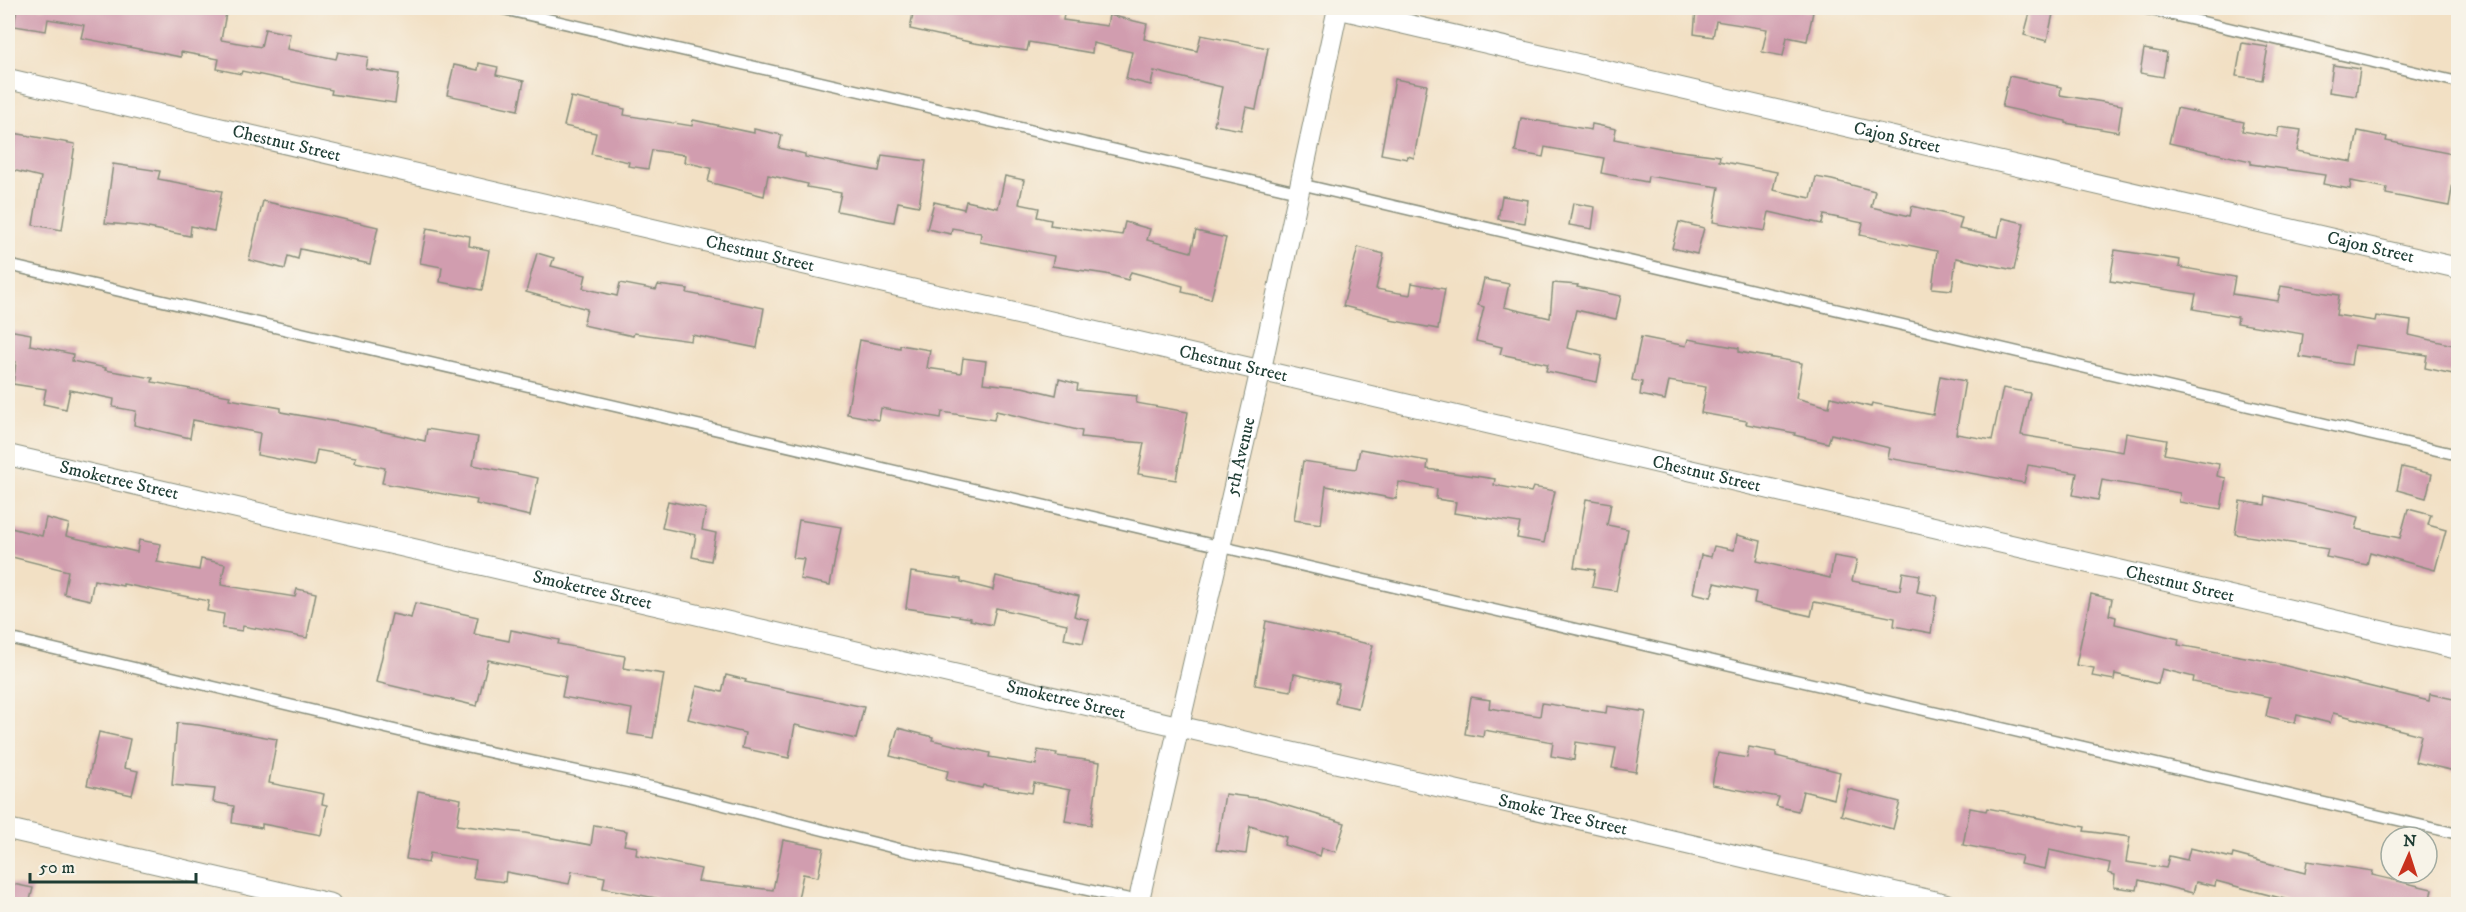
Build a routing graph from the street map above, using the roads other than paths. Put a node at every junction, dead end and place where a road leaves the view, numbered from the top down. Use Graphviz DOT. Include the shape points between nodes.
graph roads {
  1 [pos="500,8"];
  2 [pos="1337,8"];
  3 [pos="2143,8"];
  4 [pos="8,79"];
  5 [pos="2458,82"];
  6 [pos="1299,188"];
  7 [pos="8,265"];
  8 [pos="2458,268"];
  9 [pos="1261,369"];
  10 [pos="8,455"];
  11 [pos="2458,455"];
  12 [pos="1221,546"];
  13 [pos="8,638"];
  14 [pos="2458,649"];
  15 [pos="1178,726"];
  16 [pos="8,829"];
  17 [pos="2458,834"];
  18 [pos="1143,903"];
  19 [pos="332,904"];
  20 [pos="1946,904"];
  1 -- 6 [label="lane"];
  2 -- 6 [label="street, 5th Avenue"];
  2 -- 8 [label="street, Cajon Street"];
  3 -- 5 [label="lane"];
  4 -- 9 [label="street, Chestnut Street"];
  6 -- 9 [label="street, 5th Avenue"];
  6 -- 11 [label="lane"];
  7 -- 12 [label="lane"];
  9 -- 12 [label="street, 5th Avenue"];
  9 -- 14 [label="street, Chestnut Street"];
  10 -- 15 [label="street, Smoketree Street"];
  12 -- 15 [label="street, 5th Avenue"];
  12 -- 17 [label="lane"];
  13 -- 18 [label="lane"];
  15 -- 18 [label="street, 5th Avenue"];
  15 -- 20 [label="street, Smoke Tree Street"];
  16 -- 19 [label="street"];
}
